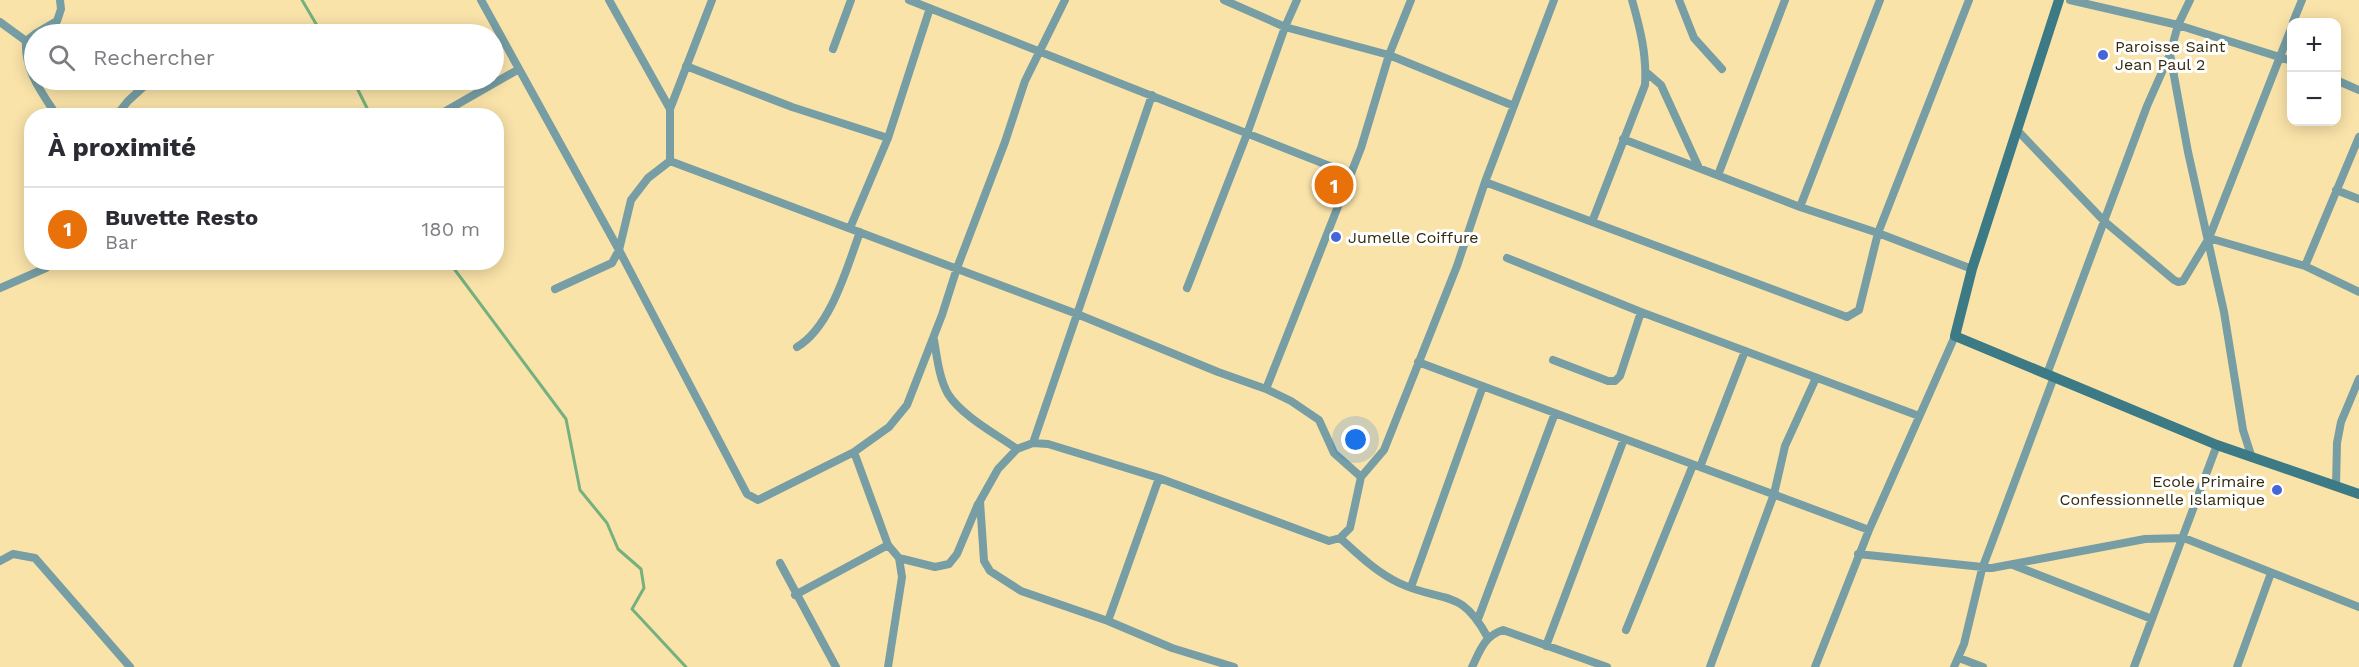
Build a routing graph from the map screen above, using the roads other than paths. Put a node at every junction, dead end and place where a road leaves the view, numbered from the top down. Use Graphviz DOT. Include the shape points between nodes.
graph roads {
  1 [pos="60,0"];
  2 [pos="481,0"];
  3 [pos="609,0"];
  4 [pos="712,0"];
  5 [pos="851,0"];
  6 [pos="909,0"];
  7 [pos="1065,0"];
  8 [pos="1224,0"];
  9 [pos="1298,0"];
  10 [pos="1411,0"];
  11 [pos="1554,0"];
  12 [pos="1632,0"];
  13 [pos="1679,0"];
  14 [pos="1785,0"];
  15 [pos="1880,0"];
  16 [pos="1969,0"];
  17 [pos="2059,0"];
  18 [pos="2070,0"];
  19 [pos="2190,0"];
  20 [pos="2302,0"];
  21 [pos="930,8"];
  22 [pos="2294,18"];
  23 [pos="0,22"];
  24 [pos="52,24"];
  25 [pos="494,24"];
  26 [pos="2178,25"];
  27 [pos="1285,27"];
  28 [pos="2287,37"];
  29 [pos="24,40"];
  30 [pos="504,42"];
  31 [pos="833,49"];
  32 [pos="1040,54"];
  33 [pos="2170,54"];
  34 [pos="1389,56"];
  35 [pos="2280,56"];
  36 [pos="2287,59"];
  37 [pos="686,66"];
  38 [pos="519,69"];
  39 [pos="1722,69"];
  40 [pos="1646,72"];
  41 [pos="504,78"];
  42 [pos="2341,82"];
  43 [pos="40,90"];
  44 [pos="140,90"];
  45 [pos="482,90"];
  46 [pos="2359,90"];
  47 [pos="1152,95"];
  48 [pos="1514,106"];
  49 [pos="52,108"];
  50 [pos="122,108"];
  51 [pos="451,108"];
  52 [pos="670,109"];
  53 [pos="2017,130"];
  54 [pos="1247,134"];
  55 [pos="888,138"];
  56 [pos="2359,138"];
  57 [pos="1623,139"];
  58 [pos="670,160"];
  59 [pos="1699,168"];
  60 [pos="1350,174"];
  61 [pos="1718,175"];
  62 [pos="1485,182"];
  63 [pos="2336,190"];
  64 [pos="2359,200"];
  65 [pos="1800,207"];
  66 [pos="2104,221"];
  67 [pos="1592,222"];
  68 [pos="850,228"];
  69 [pos="860,232"];
  70 [pos="1878,232"];
  71 [pos="2209,238"];
  72 [pos="619,250"];
  73 [pos="1508,258"];
  74 [pos="2305,266"];
  75 [pos="957,268"];
  76 [pos="1972,269"];
  77 [pos="41,270"];
  78 [pos="0,288"];
  79 [pos="1187,288"];
  80 [pos="555,289"];
  81 [pos="2359,292"];
  82 [pos="1641,312"];
  83 [pos="1077,314"];
  84 [pos="1955,336"];
  85 [pos="934,338"];
  86 [pos="797,347"];
  87 [pos="1745,351"];
  88 [pos="1553,360"];
  89 [pos="1418,362"];
  90 [pos="2050,376"];
  91 [pos="1816,378"];
  92 [pos="2359,379"];
  93 [pos="1483,386"];
  94 [pos="1266,389"];
  95 [pos="1555,413"];
  96 [pos="1919,416"];
  97 [pos="1624,439"];
  98 [pos="1033,443"];
  99 [pos="2217,445"];
  100 [pos="1017,449"];
  101 [pos="854,452"];
  102 [pos="2252,458"];
  103 [pos="1696,466"];
  104 [pos="1361,477"];
  105 [pos="1159,478"];
  106 [pos="2336,486"];
  107 [pos="1774,494"];
  108 [pos="2359,494"];
  109 [pos="980,501"];
  110 [pos="1869,530"];
  111 [pos="1340,538"];
  112 [pos="2184,538"];
  113 [pos="888,545"];
  114 [pos="1858,554"];
  115 [pos="899,558"];
  116 [pos="0,561"];
  117 [pos="780,563"];
  118 [pos="2011,565"];
  119 [pos="1982,569"];
  120 [pos="2271,573"];
  121 [pos="1411,587"];
  122 [pos="795,595"];
  123 [pos="2359,607"];
  124 [pos="1478,619"];
  125 [pos="2152,620"];
  126 [pos="1108,621"];
  127 [pos="1626,630"];
  128 [pos="1488,638"];
  129 [pos="1546,646"];
  130 [pos="1959,658"];
  131 [pos="130,667"];
  132 [pos="836,667"];
  133 [pos="888,667"];
  134 [pos="1234,667"];
  135 [pos="1472,667"];
  136 [pos="1607,667"];
  137 [pos="1710,667"];
  138 [pos="1815,667"];
  139 [pos="1954,667"];
  140 [pos="1983,667"];
  141 [pos="2134,667"];
  142 [pos="2237,667"];
  1 -- 24 [label="street" via="57,21"];
  2 -- 25 [label="street"];
  3 -- 52 [label="street"];
  4 -- 37 [label="street"];
  5 -- 31 [label="street"];
  6 -- 21 [label="street"];
  7 -- 32 [label="street"];
  8 -- 27 [label="street"];
  9 -- 27 [label="street"];
  10 -- 34 [label="street"];
  11 -- 48 [label="street"];
  12 -- 40 [label="street" via="1642,35"];
  13 -- 39 [label="street" via="1694,38"];
  14 -- 61 [label="street"];
  15 -- 65 [label="street"];
  16 -- 70 [label="street"];
  17 -- 53 [label="street"];
  18 -- 26 [label="street"];
  19 -- 26 [label="street"];
  20 -- 22 [label="street"];
  21 -- 32 [label="street"];
  21 -- 55 [label="street"];
  23 -- 29 [label="street"];
  26 -- 33 [label="street"];
  26 -- 35 [label="street"];
  27 -- 34 [label="street"];
  27 -- 54 [label="street"];
  28 -- 35 [label="street"];
  30 -- 38 [label="street"];
  32 -- 47 [label="street"];
  32 -- 75 [label="street" via="1025,81"];
  33 -- 66 [label="street"];
  33 -- 71 [label="street"];
  34 -- 48 [label="street"];
  34 -- 60 [label="street"];
  35 -- 36 [label="street"];
  35 -- 71 [label="street"];
  37 -- 52 [label="street"];
  37 -- 55 [label="street" via="792,107"];
  38 -- 41 [label="street"];
  38 -- 72 [label="street"];
  40 -- 57 [label="street" via="1645,85"];
  40 -- 59 [label="street" via="1661,85"];
  42 -- 46 [label="street"];
  43 -- 49 [label="street"];
  44 -- 50 [label="street"];
  45 -- 51 [label="street"];
  47 -- 54 [label="street"];
  47 -- 83 [label="street"];
  48 -- 62 [label="street"];
  52 -- 58 [label="street"];
  53 -- 66 [label="street"];
  53 -- 76 [label="street"];
  54 -- 60 [label="street"];
  54 -- 79 [label="street"];
  55 -- 68 [label="street"];
  56 -- 63 [label="street"];
  57 -- 59 [label="street"];
  57 -- 67 [label="street"];
  58 -- 68 [label="street"];
  58 -- 72 [label="street" via="648,178 631,200"];
  59 -- 61 [label="street"];
  60 -- 94 [label="street"];
  61 -- 65 [label="street"];
  62 -- 67 [label="street"];
  62 -- 89 [label="street" via="1457,266"];
  63 -- 64 [label="street"];
  63 -- 74 [label="street"];
  65 -- 70 [label="street"];
  66 -- 71 [label="street" via="2178,282 2183,281"];
  66 -- 90 [label="street"];
  67 -- 70 [label="street" via="1847,318 1859,310"];
  68 -- 69 [label="street"];
  69 -- 75 [label="street"];
  69 -- 86 [label="street" via="839,289 817,331"];
  70 -- 76 [label="street"];
  71 -- 74 [label="street"];
  71 -- 102 [label="street" via="2238,403"];
  72 -- 80 [label="street" via="612,263"];
  72 -- 101 [label="street" via="747,494 758,500"];
  73 -- 82 [label="street"];
  74 -- 81 [label="street"];
  75 -- 83 [label="street"];
  75 -- 85 [label="street"];
  76 -- 84 [label="street"];
  77 -- 78 [label="street"];
  82 -- 87 [label="street"];
  82 -- 88 [label="street" via="1615,381"];
  83 -- 94 [label="street"];
  83 -- 98 [label="street"];
  84 -- 90 [label="street"];
  84 -- 96 [label="street"];
  85 -- 100 [label="street" via="938,366 948,393 961,409"];
  85 -- 101 [label="street" via="907,405 889,426"];
  87 -- 91 [label="street"];
  87 -- 103 [label="street"];
  89 -- 93 [label="street"];
  89 -- 104 [label="street" via="1384,450"];
  90 -- 99 [label="street"];
  90 -- 119 [label="street"];
  91 -- 96 [label="street"];
  91 -- 107 [label="street" via="1785,446"];
  92 -- 106 [label="street" via="2341,422"];
  93 -- 95 [label="street"];
  93 -- 121 [label="street"];
  94 -- 104 [label="street" via="1319,420 1334,453"];
  95 -- 97 [label="street"];
  95 -- 124 [label="street"];
  96 -- 110 [label="street"];
  97 -- 103 [label="street"];
  97 -- 129 [label="street"];
  98 -- 100 [label="street"];
  98 -- 105 [label="street" via="1048,444"];
  99 -- 102 [label="street"];
  99 -- 112 [label="street"];
  100 -- 109 [label="street" via="998,469"];
  101 -- 113 [label="street"];
  102 -- 106 [label="street"];
  103 -- 107 [label="street"];
  103 -- 127 [label="street"];
  104 -- 111 [label="street" via="1350,528"];
  105 -- 111 [label="street" via="1329,542"];
  105 -- 126 [label="street"];
  106 -- 108 [label="street"];
  107 -- 110 [label="street"];
  107 -- 137 [label="street"];
  109 -- 115 [label="street" via="949,564 935,567"];
  109 -- 126 [label="street" via="984,561 990,571 1022,591"];
  110 -- 114 [label="street"];
  111 -- 121 [label="street" via="1383,575"];
  112 -- 118 [label="street" via="2145,539"];
  112 -- 120 [label="street"];
  112 -- 125 [label="street"];
  113 -- 115 [label="street"];
  113 -- 122 [label="street"];
  114 -- 119 [label="street"];
  114 -- 138 [label="street"];
  115 -- 133 [label="street" via="902,577"];
  116 -- 131 [label="street" via="13,554 35,558"];
  117 -- 122 [label="street"];
  118 -- 119 [label="street"];
  118 -- 125 [label="street"];
  119 -- 130 [label="street"];
  120 -- 123 [label="street"];
  120 -- 142 [label="street"];
  121 -- 124 [label="street" via="1452,598"];
  122 -- 132 [label="street"];
  124 -- 128 [label="street"];
  125 -- 141 [label="street"];
  126 -- 134 [label="street" via="1172,648"];
  128 -- 129 [label="street" via="1503,630"];
  128 -- 135 [label="street"];
  129 -- 136 [label="street"];
  130 -- 139 [label="street"];
  130 -- 140 [label="street"];
}
